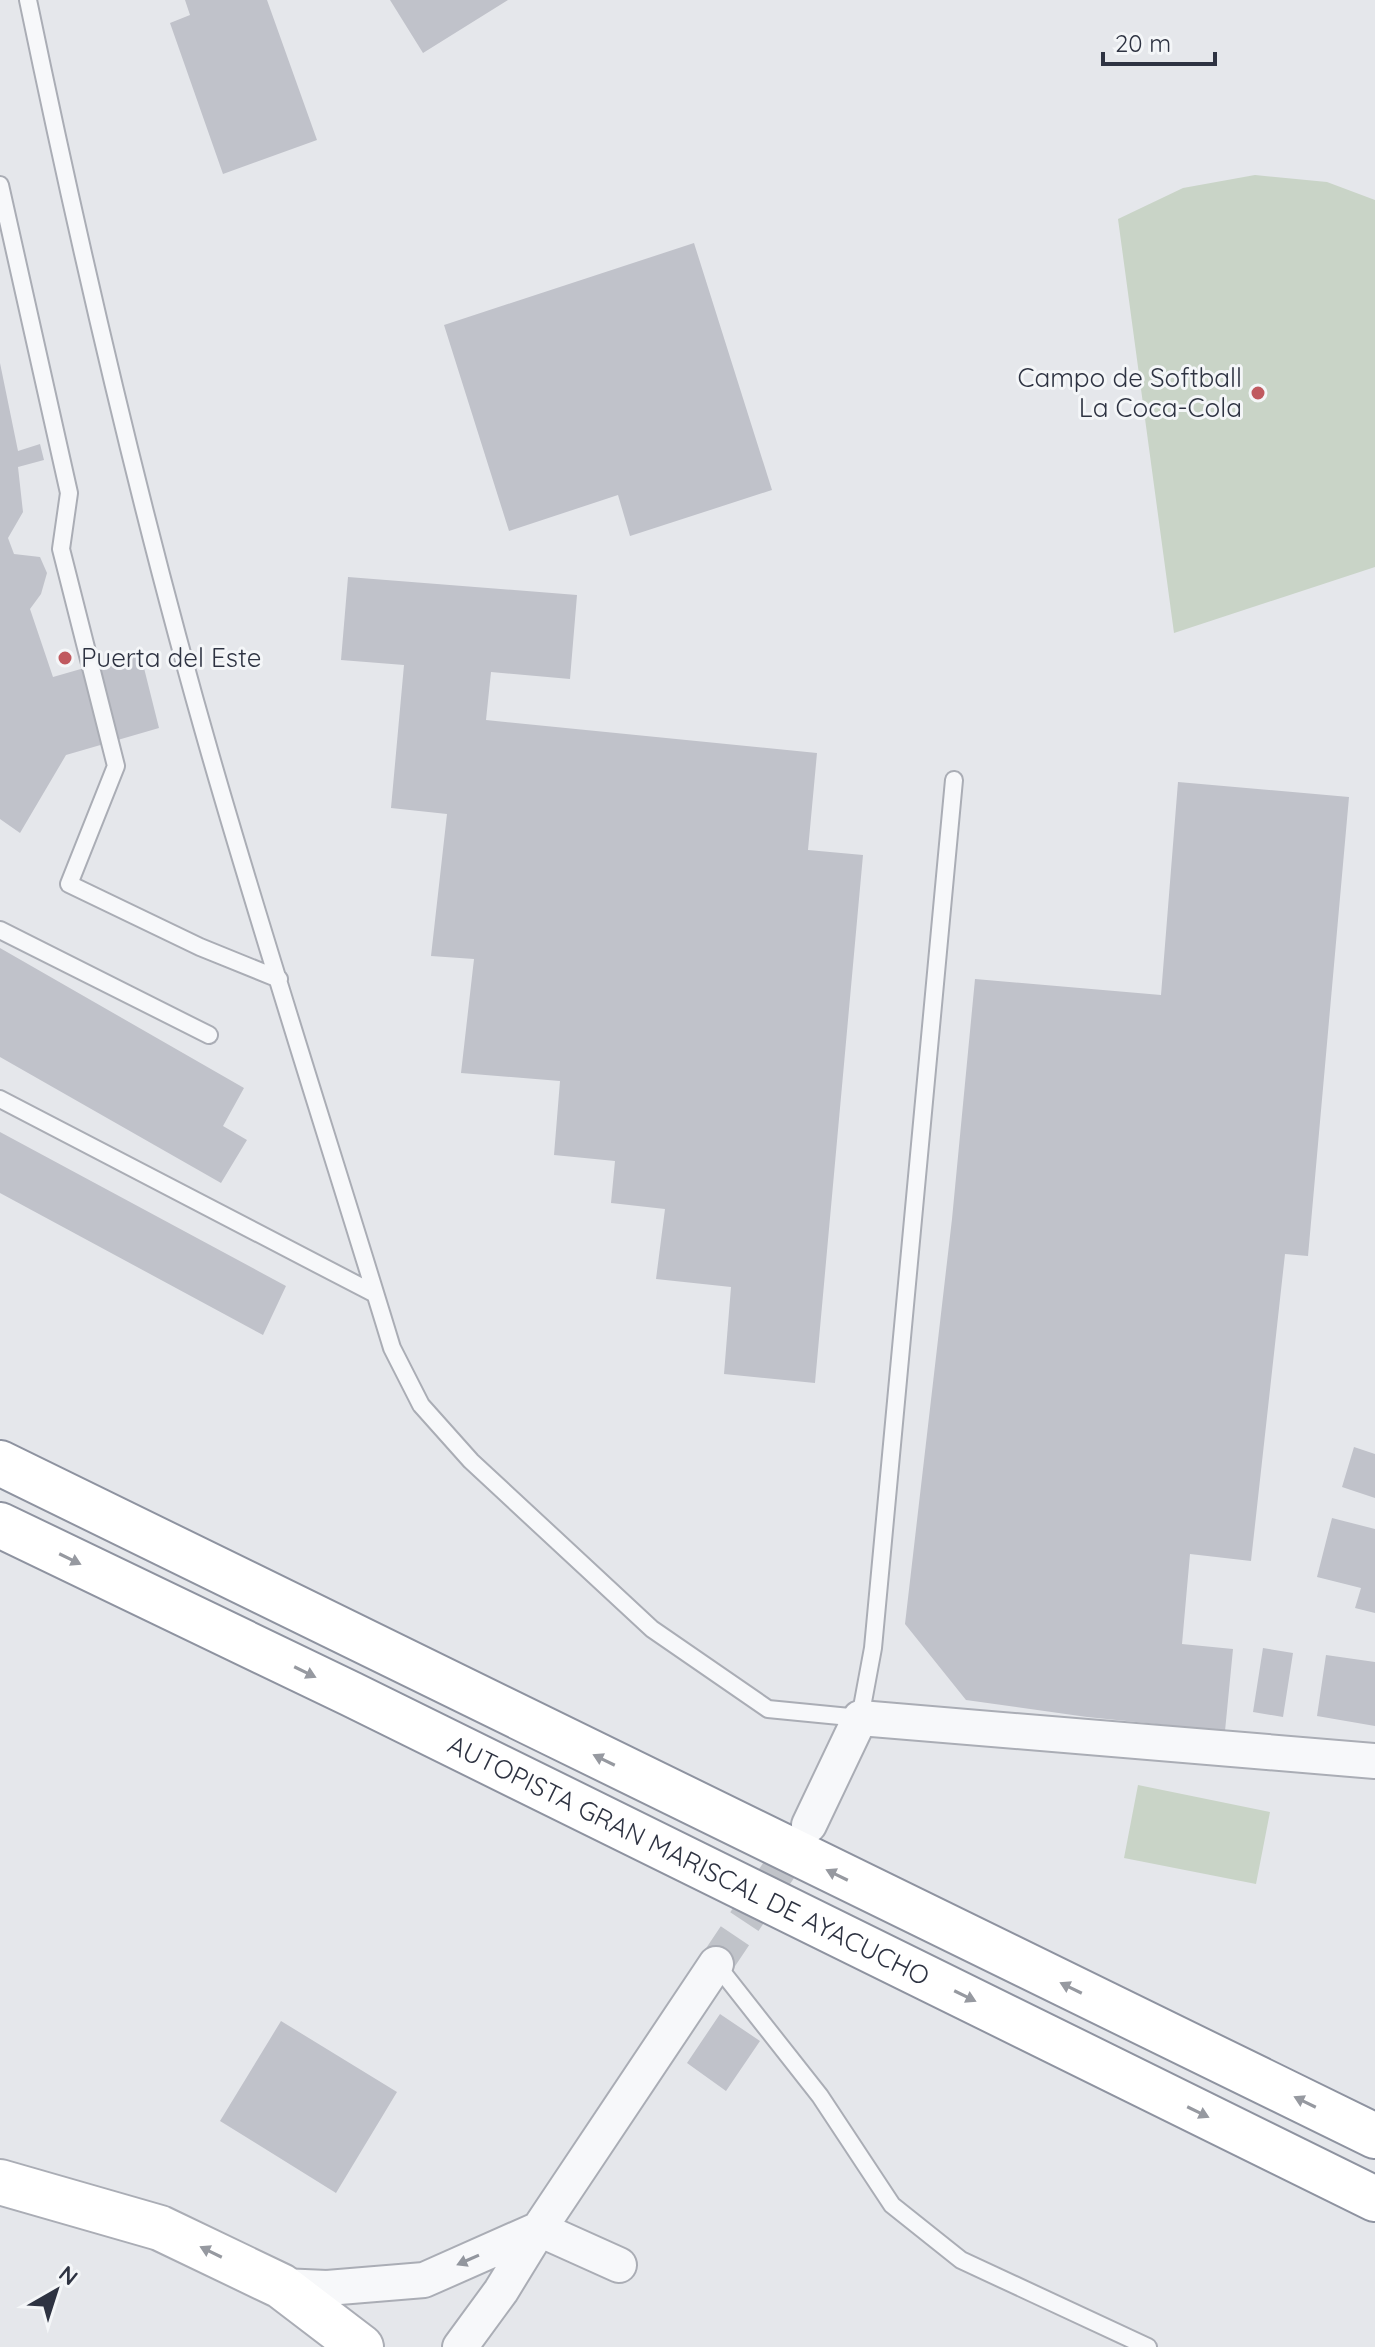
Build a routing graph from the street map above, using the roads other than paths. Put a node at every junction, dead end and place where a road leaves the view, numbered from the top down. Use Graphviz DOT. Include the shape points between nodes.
graph roads {
  1 [pos="28,0"];
  2 [pos="0,185"];
  3 [pos="954,780"];
  4 [pos="0,930"];
  5 [pos="279,979"];
  6 [pos="209,1035"];
  7 [pos="0,1099"];
  8 [pos="375,1294"];
  9 [pos="0,1463"];
  10 [pos="0,1525"];
  11 [pos="860,1718"];
  12 [pos="1375,1761"];
  13 [pos="809,1825"];
  14 [pos="716,1964"];
  15 [pos="1375,2136"];
  16 [pos="0,2182"];
  17 [pos="1375,2199"];
  18 [pos="539,2229"];
  19 [pos="619,2265"];
  20 [pos="281,2286"];
  21 [pos="361,2347"];
  22 [pos="460,2347"];
  23 [pos="1148,2347"];
  1 -- 5 [label="lane" via="131,461 211,758"];
  2 -- 5 [label="lane" via="69,493 61,549 116,766 69,884"];
  3 -- 11 [label="lane" via="873,1648"];
  4 -- 6 [label="lane"];
  5 -- 8 [label="lane"];
  7 -- 8 [label="lane"];
  8 -- 11 [label="lane" via="392,1348 421,1405 471,1461 652,1629 768,1709"];
  15 -- 9 [label="main road, AUTOPISTA GRAN MARISCAL DE AYACUCHO, one-way"];
  10 -- 17 [label="main road, AUTOPISTA GRAN MARISCAL DE AYACUCHO, one-way"];
  11 -- 12 [label="street"];
  11 -- 13 [label="street"];
  14 -- 18 [label="street"];
  14 -- 23 [label="lane" via="820,2096 892,2205 961,2260"];
  20 -- 16 [label="main road, one-way" via="160,2228"];
  18 -- 19 [label="street"];
  18 -- 20 [label="street, one-way" via="424,2280"];
  18 -- 22 [label="street"];
  20 -- 21 [label="main road"];
}
